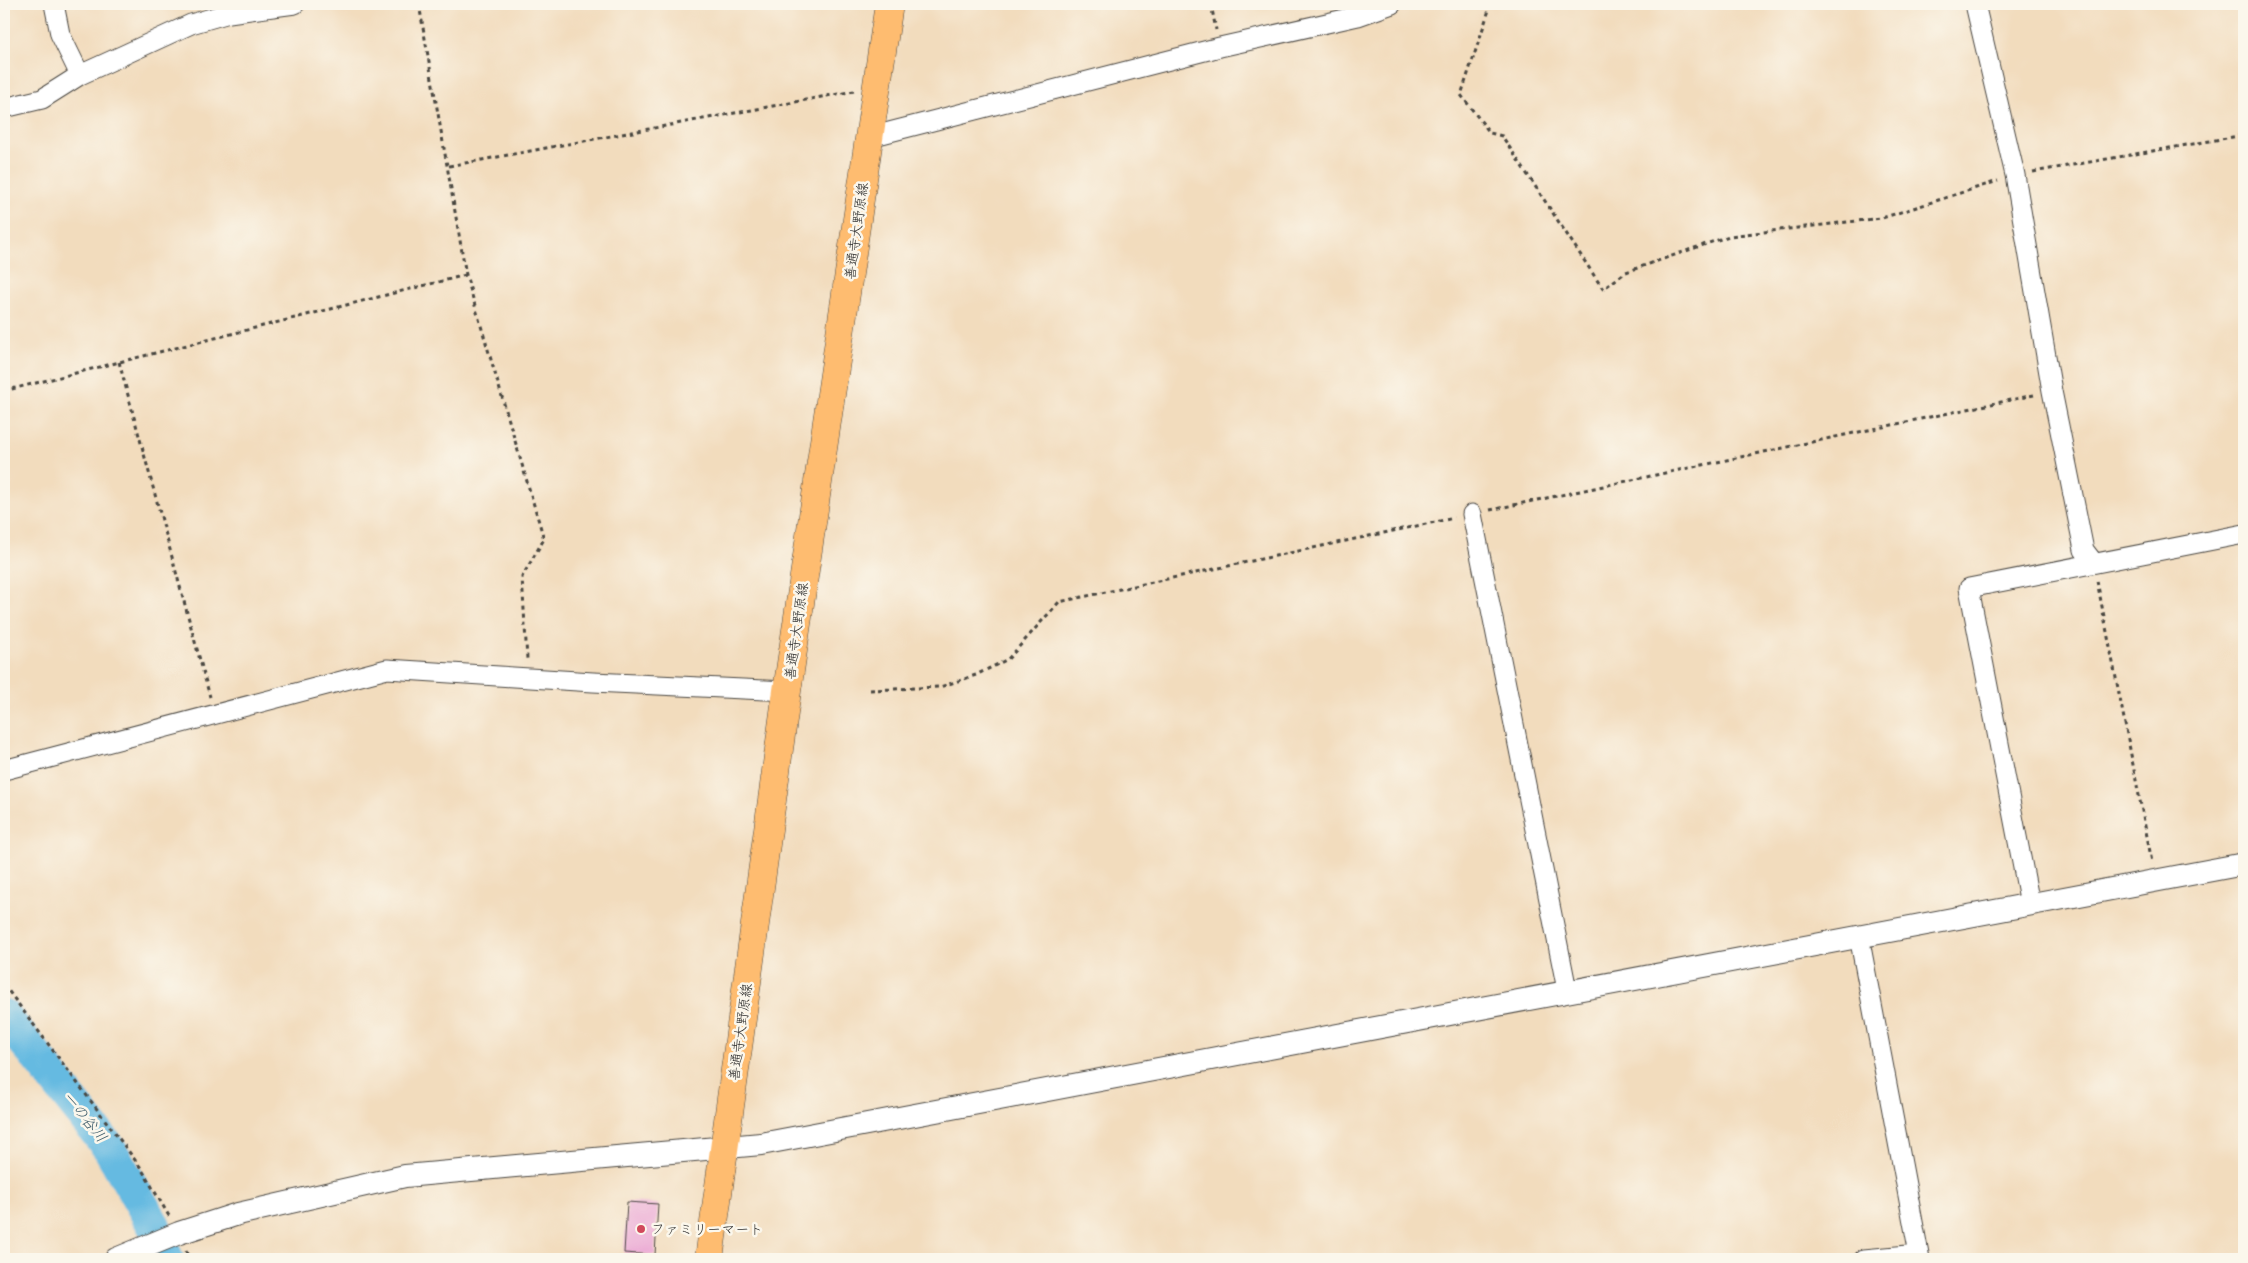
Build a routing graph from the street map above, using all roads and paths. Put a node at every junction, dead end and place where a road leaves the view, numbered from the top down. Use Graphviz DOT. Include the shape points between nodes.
graph roads {
  1 [pos="54,4"];
  2 [pos="295,4"];
  3 [pos="419,4"];
  4 [pos="889,4"];
  5 [pos="1211,4"];
  6 [pos="1392,4"];
  7 [pos="1491,4"];
  8 [pos="1975,4"];
  9 [pos="1220,47"];
  10 [pos="80,75"];
  11 [pos="876,87"];
  12 [pos="4,108"];
  13 [pos="2244,135"];
  14 [pos="870,137"];
  15 [pos="449,166"];
  16 [pos="2015,176"];
  17 [pos="466,275"];
  18 [pos="119,362"];
  19 [pos="4,391"];
  20 [pos="2052,391"];
  21 [pos="1472,514"];
  22 [pos="2244,534"];
  23 [pos="2094,563"];
  24 [pos="528,677"];
  25 [pos="870,690"];
  26 [pos="787,691"];
  27 [pos="215,714"];
  28 [pos="4,770"];
  29 [pos="2244,864"];
  30 [pos="2156,880"];
  31 [pos="2030,904"];
  32 [pos="1859,936"];
  33 [pos="4,985"];
  34 [pos="1567,990"];
  35 [pos="723,1149"];
  36 [pos="179,1233"];
  37 [pos="1920,1257"];
  38 [pos="116,1259"];
  39 [pos="189,1259"];
  40 [pos="709,1259"];
  41 [pos="1864,1259"];
  1 -- 10 [label="street" via="60,34"];
  2 -- 10 [label="street" via="229,13 192,24"];
  3 -- 15 [label="path"];
  4 -- 11 [label="main road, 善通寺大野原線"];
  5 -- 9 [label="path"];
  6 -- 9 [label="street" via="1358,16"];
  7 -- 16 [label="path" via="1461,95 1490,133 1502,136 1603,289 1626,272 1729,236 1882,218"];
  8 -- 16 [label="street"];
  9 -- 14 [label="street"];
  10 -- 12 [label="street" via="42,98"];
  11 -- 14 [label="main road, 善通寺大野原線"];
  11 -- 15 [label="path"];
  13 -- 16 [label="path"];
  14 -- 26 [label="main road, 善通寺大野原線"];
  15 -- 17 [label="path"];
  16 -- 20 [label="street"];
  17 -- 18 [label="path"];
  17 -- 24 [label="path" via="544,539 522,578"];
  18 -- 19 [label="path"];
  18 -- 27 [label="path"];
  20 -- 21 [label="path"];
  20 -- 23 [label="street" via="2084,550"];
  21 -- 25 [label="path" via="1058,602 1008,659 976,675 940,687"];
  21 -- 34 [label="street"];
  22 -- 23 [label="street"];
  23 -- 30 [label="path"];
  23 -- 31 [label="street" via="1969,588"];
  24 -- 26 [label="street"];
  24 -- 27 [label="street" via="387,670"];
  26 -- 35 [label="main road, 善通寺大野原線"];
  27 -- 28 [label="street"];
  29 -- 30 [label="street"];
  30 -- 31 [label="street"];
  31 -- 32 [label="street"];
  32 -- 34 [label="street"];
  32 -- 37 [label="street"];
  33 -- 36 [label="path" via="141,1168"];
  34 -- 35 [label="street"];
  35 -- 36 [label="street" via="404,1176 238,1214"];
  35 -- 40 [label="main road, 善通寺大野原線"];
  36 -- 38 [label="street"];
  36 -- 39 [label="path"];
  37 -- 41 [label="street"];
}
